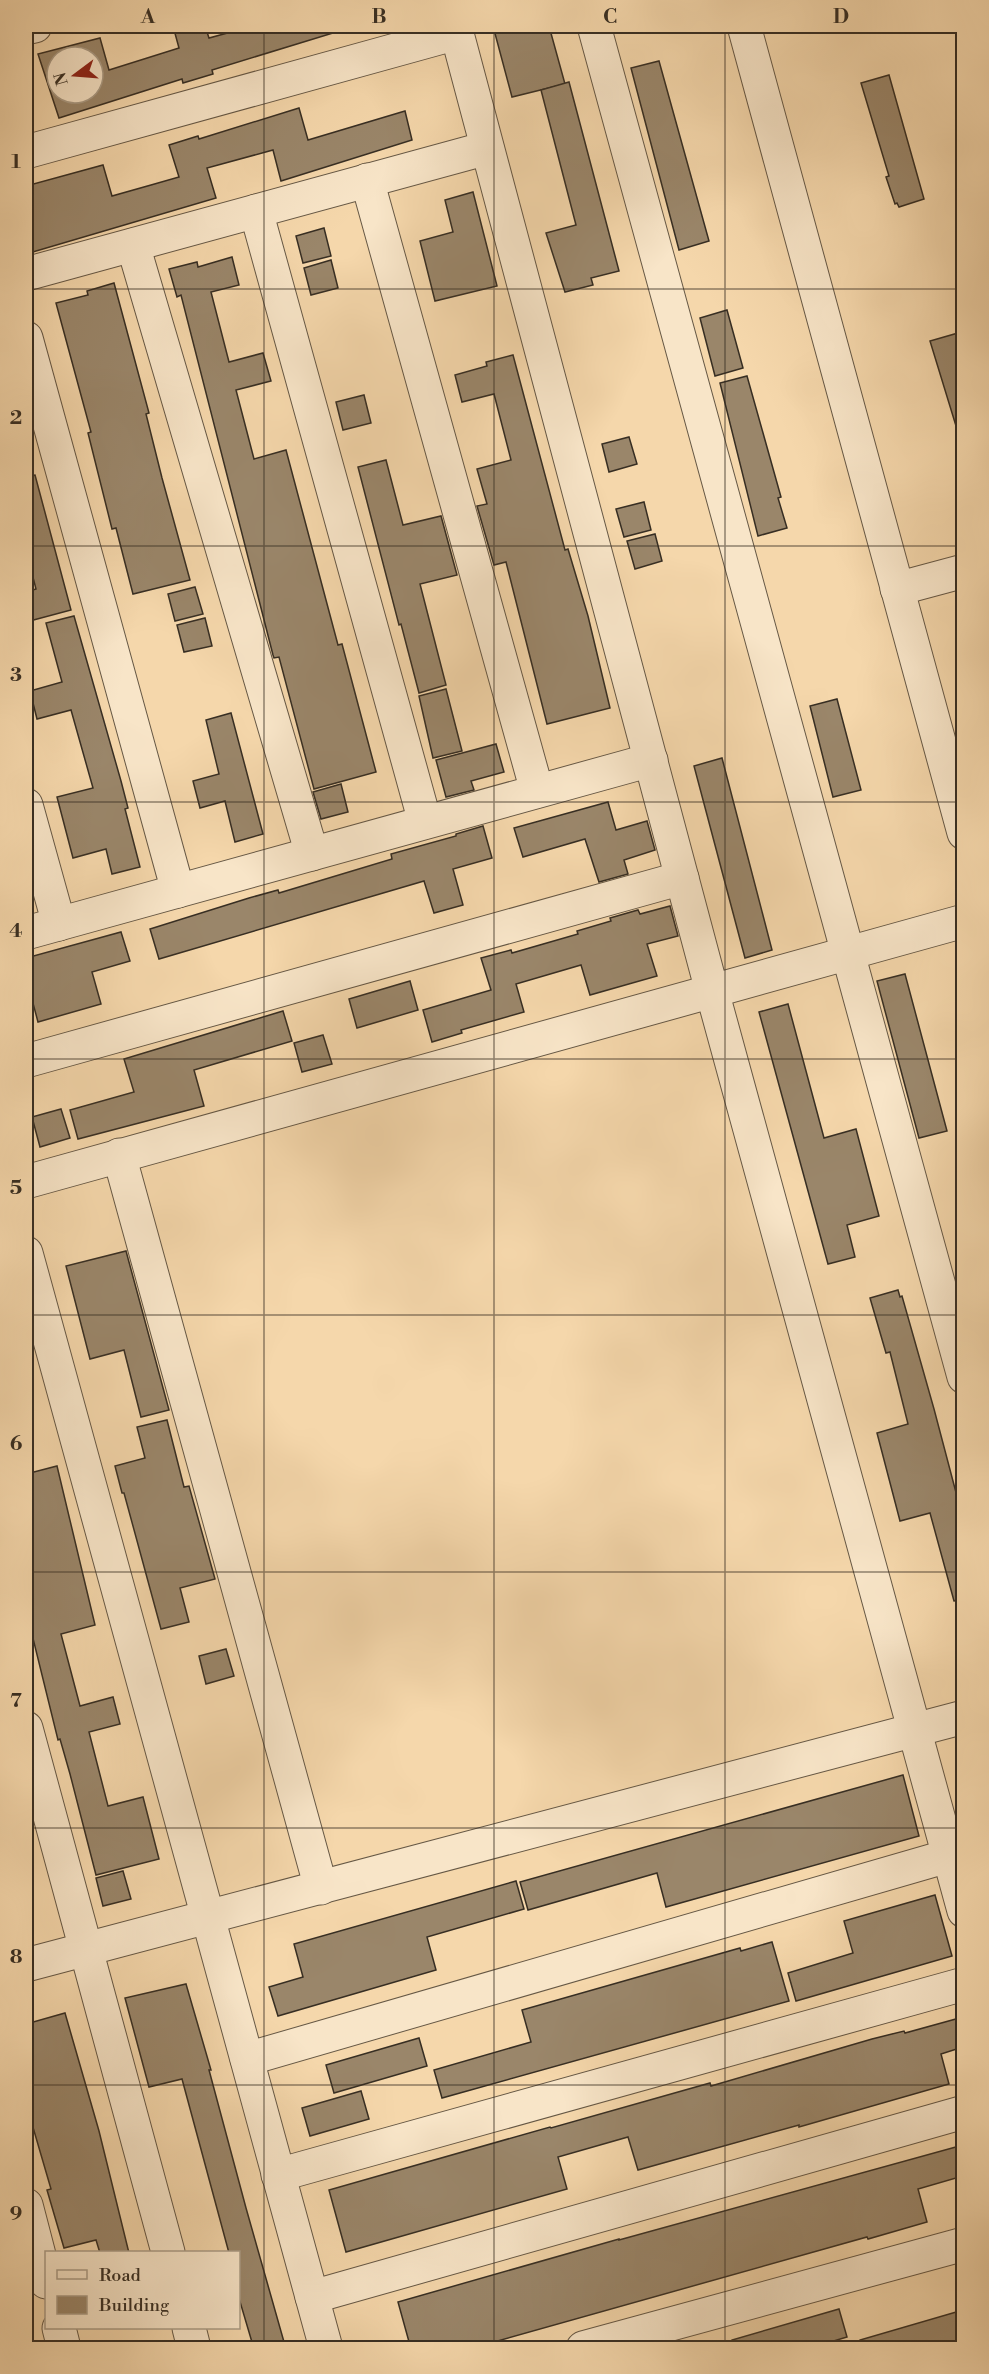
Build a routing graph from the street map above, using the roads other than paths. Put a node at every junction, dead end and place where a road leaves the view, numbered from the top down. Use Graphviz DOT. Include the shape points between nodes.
graph roads {
  1 [pos="35,26"];
  2 [pos="594,26"];
  3 [pos="744,26"];
  4 [pos="26,28"];
  5 [pos="456,29"];
  6 [pos="487,148"];
  7 [pos="26,152"];
  8 [pos="367,180"];
  9 [pos="256,211"];
  10 [pos="133,245"];
  11 [pos="26,274"];
  12 [pos="26,338"];
  13 [pos="963,571"];
  14 [pos="897,589"];
  15 [pos="651,760"];
  16 [pos="537,791"];
  17 [pos="26,805"];
  18 [pos="425,822"];
  19 [pos="963,833"];
  20 [pos="312,854"];
  21 [pos="682,878"];
  22 [pos="178,891"];
  23 [pos="963,921"];
  24 [pos="59,924"];
  25 [pos="26,933"];
  26 [pos="848,953"];
  27 [pos="712,991"];
  28 [pos="26,1061"];
  29 [pos="119,1155"];
  30 [pos="26,1182"];
  31 [pos="26,1253"];
  32 [pos="963,1377"];
  33 [pos="963,1717"];
  34 [pos="26,1728"];
  35 [pos="914,1731"];
  36 [pos="948,1856"];
  37 [pos="321,1888"];
  38 [pos="963,1911"];
  39 [pos="207,1917"];
  40 [pos="86,1950"];
  41 [pos="26,1965"];
  42 [pos="963,1984"];
  43 [pos="247,2060"];
  44 [pos="963,2112"];
  45 [pos="278,2175"];
  46 [pos="26,2205"];
  47 [pos="963,2244"];
  48 [pos="167,2251"];
  49 [pos="45,2278"];
  50 [pos="312,2297"];
  51 [pos="59,2329"];
  52 [pos="189,2329"];
  53 [pos="64,2349"];
  54 [pos="194,2349"];
  55 [pos="326,2349"];
  56 [pos="583,2349"];
  1 -- 4 [label="street"];
  2 -- 26 [label="street"];
  3 -- 14 [label="street"];
  5 -- 6 [label="street"];
  5 -- 7 [label="street"];
  6 -- 8 [label="street"];
  6 -- 15 [label="street"];
  8 -- 9 [label="street"];
  8 -- 16 [label="street"];
  9 -- 10 [label="street"];
  9 -- 18 [label="street"];
  10 -- 11 [label="street"];
  10 -- 20 [label="street"];
  12 -- 22 [label="street"];
  13 -- 14 [label="street"];
  14 -- 19 [label="street"];
  15 -- 16 [label="street"];
  15 -- 21 [label="street"];
  16 -- 18 [label="street"];
  17 -- 24 [label="street"];
  18 -- 20 [label="street"];
  20 -- 22 [label="street"];
  21 -- 27 [label="street"];
  21 -- 28 [label="street"];
  22 -- 24 [label="street"];
  23 -- 26 [label="street"];
  24 -- 25 [label="street"];
  26 -- 27 [label="street"];
  26 -- 32 [label="street"];
  27 -- 29 [label="street"];
  27 -- 35 [label="street"];
  29 -- 30 [label="street"];
  29 -- 37 [label="street"];
  31 -- 39 [label="street"];
  33 -- 35 [label="street"];
  34 -- 40 [label="street"];
  35 -- 36 [label="street"];
  35 -- 37 [label="street"];
  36 -- 38 [label="street"];
  36 -- 43 [label="street"];
  37 -- 39 [label="street"];
  39 -- 40 [label="street"];
  39 -- 43 [label="street"];
  40 -- 41 [label="street"];
  40 -- 48 [label="street"];
  42 -- 45 [label="street"];
  43 -- 45 [label="street"];
  44 -- 50 [label="street"];
  45 -- 50 [label="street"];
  46 -- 49 [label="street"];
  47 -- 56 [label="street"];
  50 -- 55 [label="street"];
  51 -- 53 [label="street"];
  52 -- 54 [label="street"];
}
